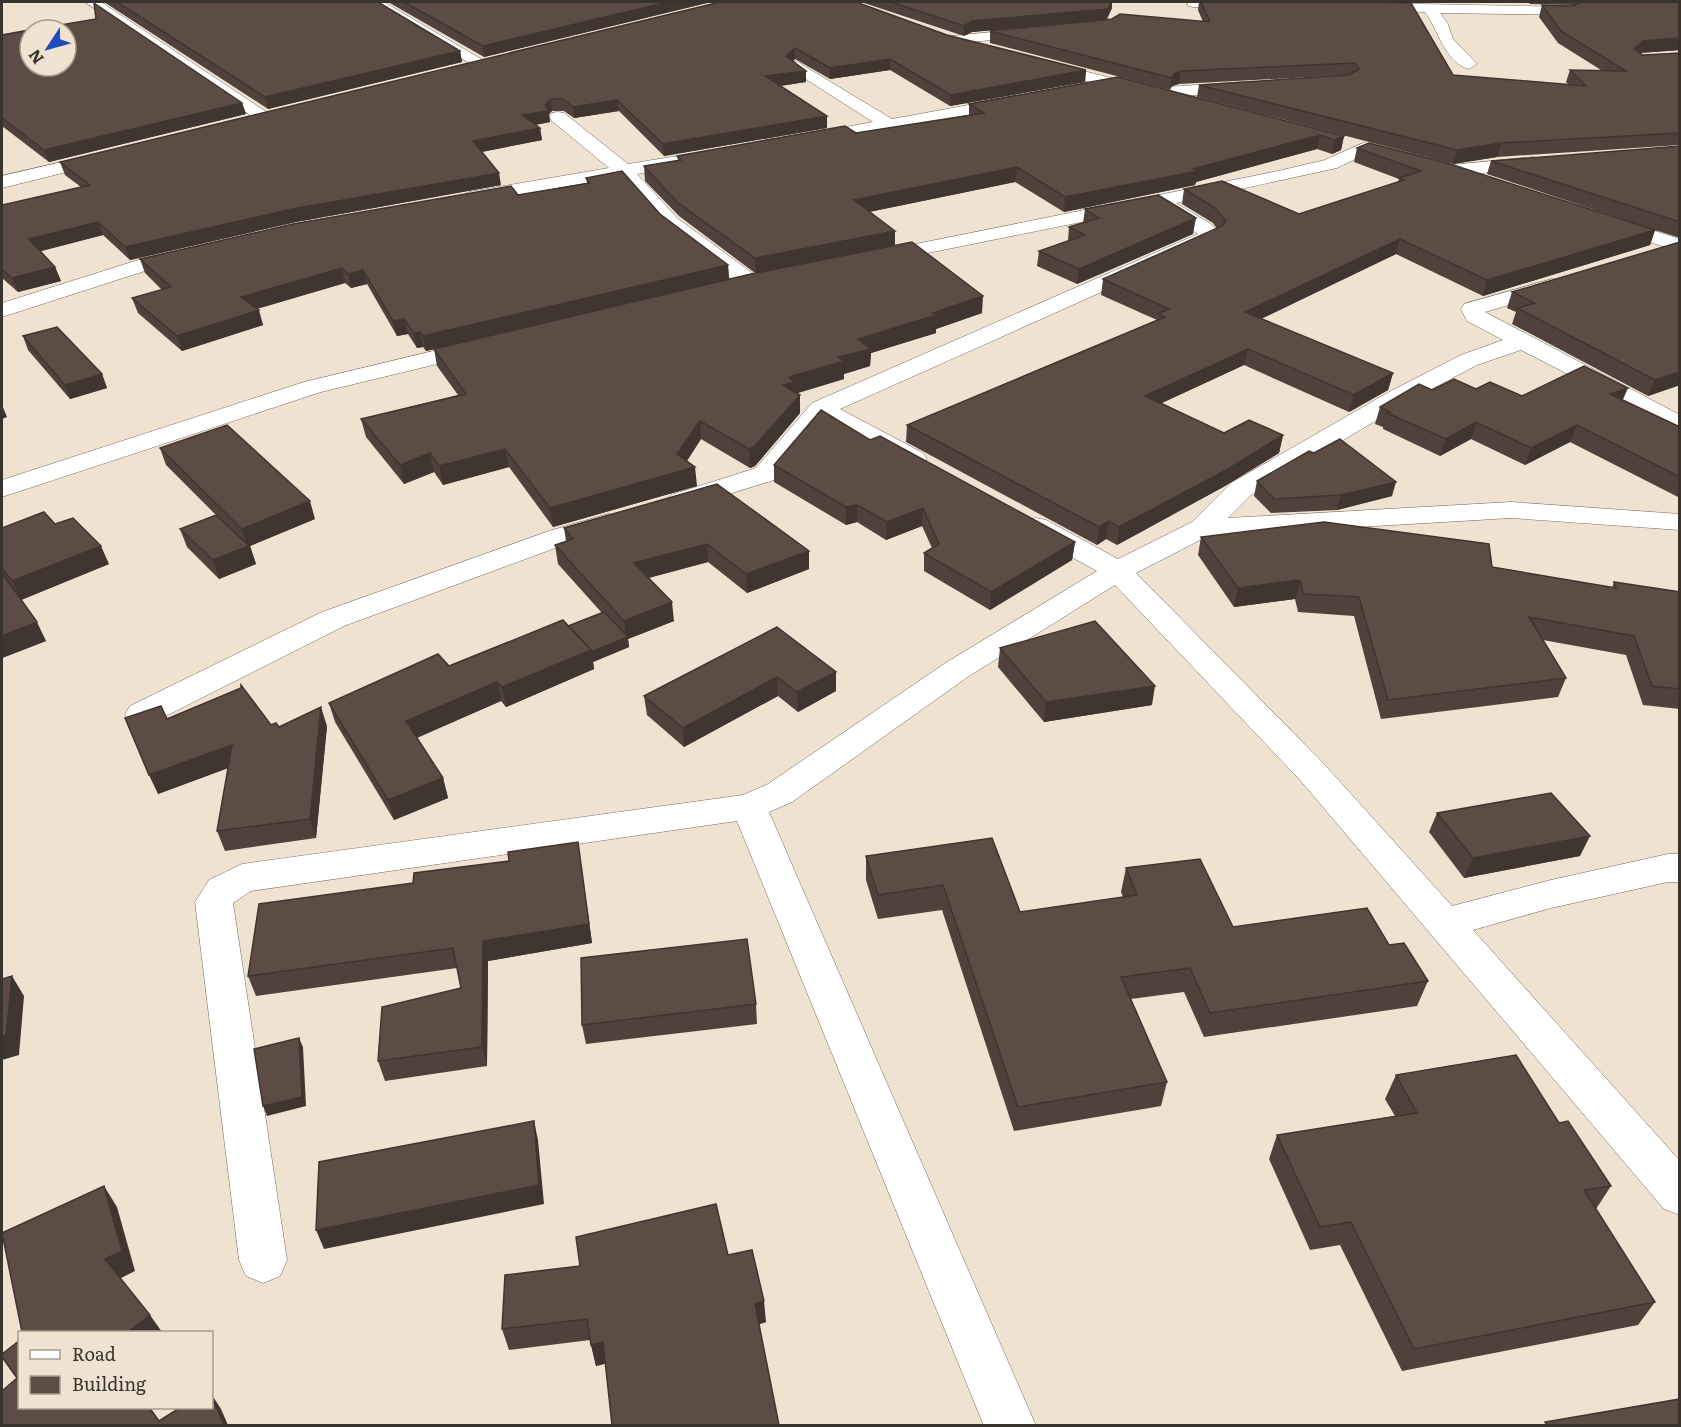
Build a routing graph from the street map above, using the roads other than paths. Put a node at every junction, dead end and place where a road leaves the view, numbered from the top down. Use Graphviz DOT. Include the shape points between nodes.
graph roads {
  1 [pos="92,2"];
  2 [pos="375,2"];
  3 [pos="1192,2"];
  4 [pos="1259,4"];
  5 [pos="1348,6"];
  6 [pos="1429,8"];
  7 [pos="1570,11"];
  8 [pos="1197,21"];
  9 [pos="1054,30"];
  10 [pos="996,52"];
  11 [pos="1028,61"];
  12 [pos="1469,64"];
  13 [pos="796,66"];
  14 [pos="458,68"];
  15 [pos="1114,84"];
  16 [pos="1266,85"];
  17 [pos="1069,92"];
  18 [pos="1150,93"];
  19 [pos="1024,100"];
  20 [pos="1206,107"];
  21 [pos="558,117"];
  22 [pos="242,122"];
  23 [pos="890,125"];
  24 [pos="797,141"];
  25 [pos="1341,142"];
  26 [pos="1363,148"];
  27 [pos="128,151"];
  28 [pos="1385,154"];
  29 [pos="704,156"];
  30 [pos="1554,160"];
  31 [pos="1429,166"];
  32 [pos="623,170"];
  33 [pos="1451,171"];
  34 [pos="2,182"];
  35 [pos="1494,185"];
  36 [pos="1156,200"];
  37 [pos="448,202"];
  38 [pos="1590,216"];
  39 [pos="1679,246"];
  40 [pos="208,250"];
  41 [pos="1644,256"];
  42 [pos="855,262"];
  43 [pos="1575,277"];
  44 [pos="774,279"];
  45 [pos="751,283"];
  46 [pos="728,289"];
  47 [pos="2,310"];
  48 [pos="1520,342"];
  49 [pos="497,343"];
  50 [pos="821,408"];
  51 [pos="1680,425"];
  52 [pos="934,470"];
  53 [pos="2,489"];
  54 [pos="1016,515"];
  55 [pos="1680,522"];
  56 [pos="1202,528"];
  57 [pos="1118,571"];
  58 [pos="142,714"];
  59 [pos="749,807"];
  60 [pos="1680,868"];
  61 [pos="1444,923"];
  62 [pos="1680,1194"];
  63 [pos="263,1260"];
  64 [pos="1010,1425"];
  1 -- 22 [label="street" via="271,115"];
  2 -- 14 [label="street" via="486,61"];
  3 -- 4 [label="street"];
  3 -- 8 [label="street"];
  5 -- 6 [label="street"];
  6 -- 7 [label="street"];
  6 -- 12 [label="street" via="1441,24 1446,40"];
  9 -- 10 [label="street" via="946,38"];
  11 -- 15 [label="street"];
  13 -- 23 [label="street"];
  15 -- 17 [label="street"];
  15 -- 18 [label="street"];
  16 -- 18 [label="street"];
  18 -- 20 [label="street"];
  19 -- 23 [label="street"];
  21 -- 32 [label="street"];
  23 -- 24 [label="street"];
  25 -- 26 [label="street"];
  26 -- 28 [label="street"];
  26 -- 36 [label="street" via="1320,167"];
  27 -- 34 [label="street"];
  29 -- 32 [label="street"];
  30 -- 33 [label="street"];
  31 -- 33 [label="street"];
  32 -- 37 [label="street"];
  32 -- 45 [label="street" via="670,222"];
  33 -- 35 [label="street"];
  36 -- 42 [label="street"];
  36 -- 50 [label="street" via="1211,236"];
  38 -- 39 [label="street"];
  39 -- 41 [label="street"];
  40 -- 47 [label="street" via="142,265"];
  43 -- 48 [label="street" via="1472,309 1475,316"];
  44 -- 45 [label="street"];
  45 -- 46 [label="street"];
  48 -- 51 [label="street"];
  48 -- 56 [label="street" via="1469,360 1398,397 1241,489"];
  49 -- 53 [label="street" via="313,387"];
  50 -- 52 [label="street"];
  50 -- 58 [label="street" via="765,474 558,537 333,619"];
  54 -- 57 [label="street"];
  55 -- 56 [label="street" via="1511,510"];
  56 -- 57 [label="street"];
  57 -- 59 [label="street" via="958,669 780,793"];
  57 -- 61 [label="street" via="1312,772"];
  59 -- 63 [label="street" via="242,878 222,890 214,902"];
  59 -- 64 [label="street"];
  60 -- 61 [label="street" via="1551,894"];
  61 -- 62 [label="street"];
}
